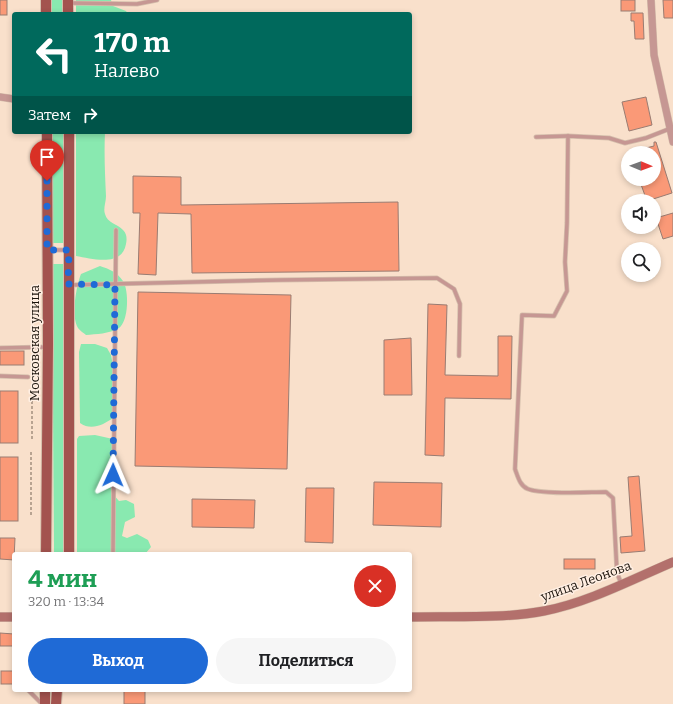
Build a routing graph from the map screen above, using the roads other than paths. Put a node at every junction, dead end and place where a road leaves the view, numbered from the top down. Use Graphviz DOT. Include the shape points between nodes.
graph roads {
  1 [pos="46,0"];
  2 [pos="157,0"];
  3 [pos="651,0"];
  4 [pos="68,2"];
  5 [pos="46,12"];
  6 [pos="0,97"];
  7 [pos="12,99"];
  8 [pos="670,116"];
  9 [pos="669,129"];
  10 [pos="47,134"];
  11 [pos="69,134"];
  12 [pos="568,136"];
  13 [pos="536,137"];
  14 [pos="673,142"];
  15 [pos="116,230"];
  16 [pos="47,250"];
  17 [pos="69,250"];
  18 [pos="68,284"];
  19 [pos="115,285"];
  20 [pos="48,347"];
  21 [pos="0,348"];
  22 [pos="459,356"];
  23 [pos="0,376"];
  24 [pos="28,377"];
  25 [pos="46,552"];
  26 [pos="69,552"];
  27 [pos="113,552"];
  28 [pos="673,562"];
  29 [pos="621,583"];
  30 [pos="0,616"];
  31 [pos="12,617"];
  32 [pos="412,617"];
  33 [pos="30,692"];
  34 [pos="45,692"];
  35 [pos="57,692"];
  36 [pos="44,704"];
  37 [pos="56,704"];
  1 -- 5 [label="main road"];
  2 -- 4 [label="lane" via="137,4"];
  3 -- 8 [label="street" via="654,55"];
  6 -- 7 [label="street"];
  8 -- 9 [label="street"];
  9 -- 12 [label="lane" via="625,143 609,138"];
  9 -- 14 [label="street"];
  10 -- 16 [label="main road, Московская улица"];
  11 -- 17 [label="main road"];
  12 -- 13 [label="lane"];
  12 -- 29 [label="lane" via="565,262 567,291 554,316 522,315 515,469 520,483 528,489 606,492 613,498 617,573"];
  15 -- 19 [label="lane"];
  16 -- 17 [label="lane"];
  16 -- 20 [label="main road, Московская улица"];
  17 -- 18 [label="main road"];
  18 -- 19 [label="lane"];
  18 -- 26 [label="main road"];
  19 -- 22 [label="lane" via="437,278 454,289 460,304"];
  19 -- 27 [label="lane"];
  20 -- 21 [label="lane"];
  20 -- 25 [label="main road, Московская улица"];
  23 -- 24 [label="lane"];
  28 -- 29 [label="street, улица Леонова"];
  29 -- 32 [label="street, улица Леонова" via="545,611"];
  30 -- 31 [label="street"];
  33 -- 36 [label="lane"];
  34 -- 36 [label="main road"];
  35 -- 37 [label="main road"];
}
